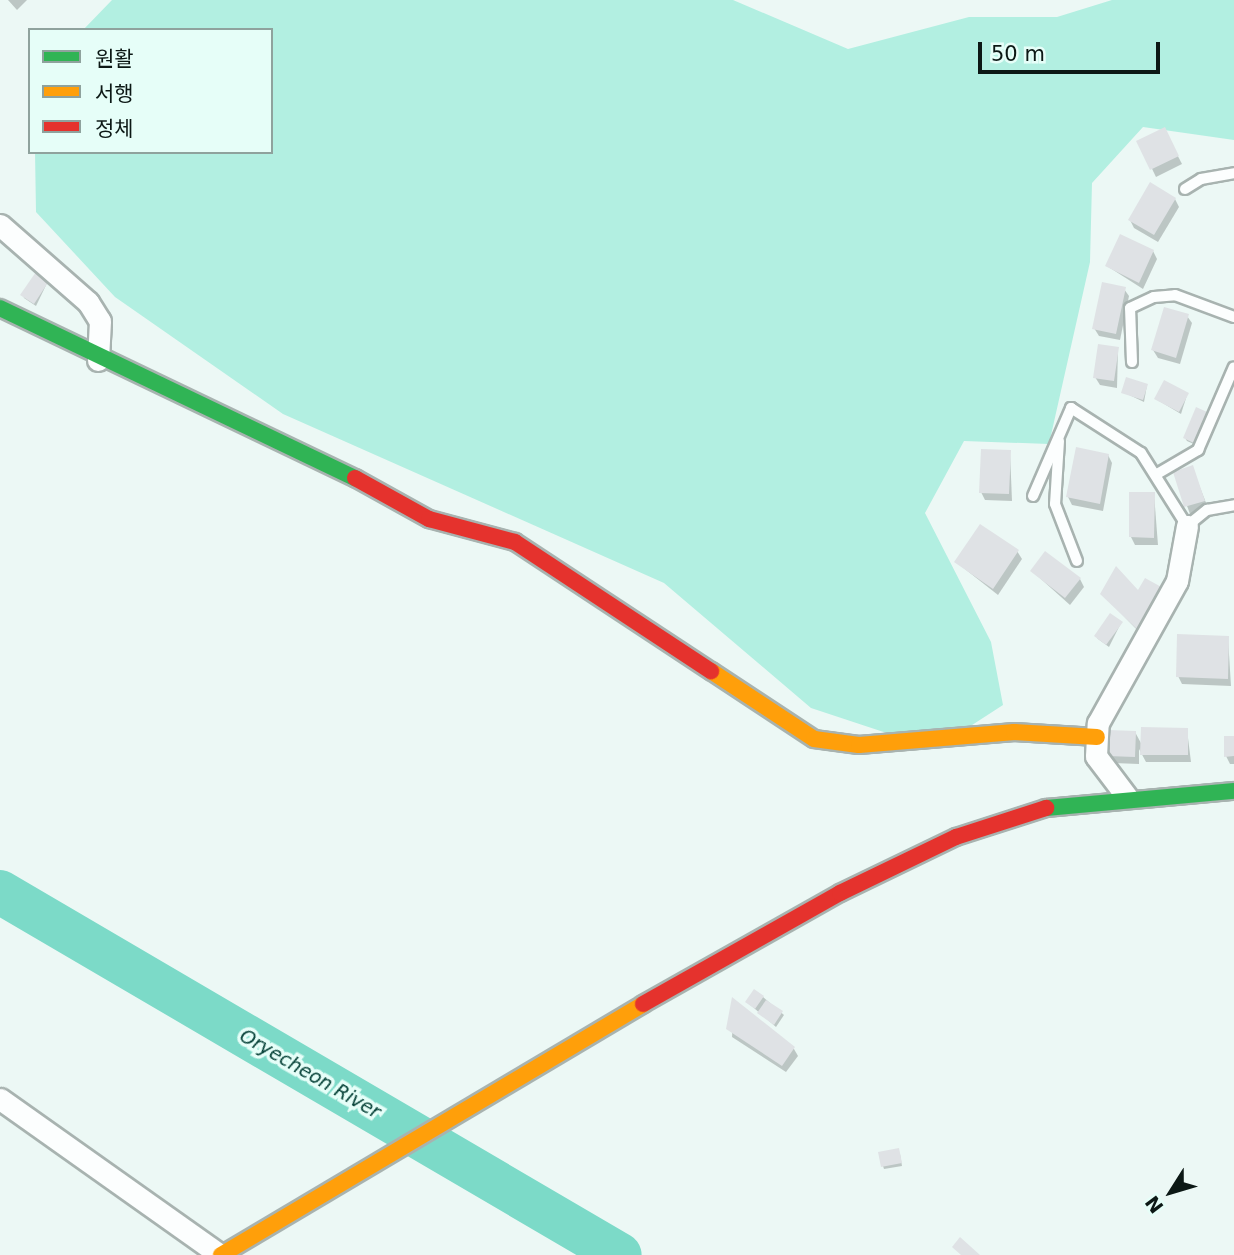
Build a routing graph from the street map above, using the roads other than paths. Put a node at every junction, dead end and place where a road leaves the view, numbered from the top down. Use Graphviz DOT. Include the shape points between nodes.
graph roads {
  1 [pos="1234,173"];
  2 [pos="1185,189"];
  3 [pos="0,225"];
  4 [pos="0,308"];
  5 [pos="1234,317"];
  6 [pos="98,360"];
  7 [pos="1132,362"];
  8 [pos="1234,367"];
  9 [pos="1059,435"];
  10 [pos="1157,474"];
  11 [pos="1033,496"];
  12 [pos="1234,505"];
  13 [pos="1187,526"];
  14 [pos="1077,561"];
  15 [pos="1097,737"];
  16 [pos="1234,791"];
  17 [pos="1128,797"];
  18 [pos="0,1099"];
  19 [pos="220,1255"];
  1 -- 2 [label="lane" via="1201,178"];
  3 -- 6 [label="street" via="88,302 100,321"];
  4 -- 6 [label="street"];
  5 -- 7 [label="lane" via="1175,295 1130,308"];
  6 -- 15 [label="street" via="328,463 429,519 515,542 814,739 859,745 1014,732"];
  8 -- 10 [label="lane" via="1198,450"];
  9 -- 10 [label="lane" via="1071,408 1141,453"];
  9 -- 11 [label="lane"];
  9 -- 14 [label="lane" via="1055,504"];
  10 -- 13 [label="lane"];
  12 -- 13 [label="lane" via="1207,510"];
  13 -- 15 [label="street" via="1177,582 1098,723"];
  15 -- 17 [label="street" via="1096,756"];
  16 -- 17 [label="street"];
  17 -- 19 [label="street" via="1064,803 956,837 840,893"];
  18 -- 19 [label="street"];
}
